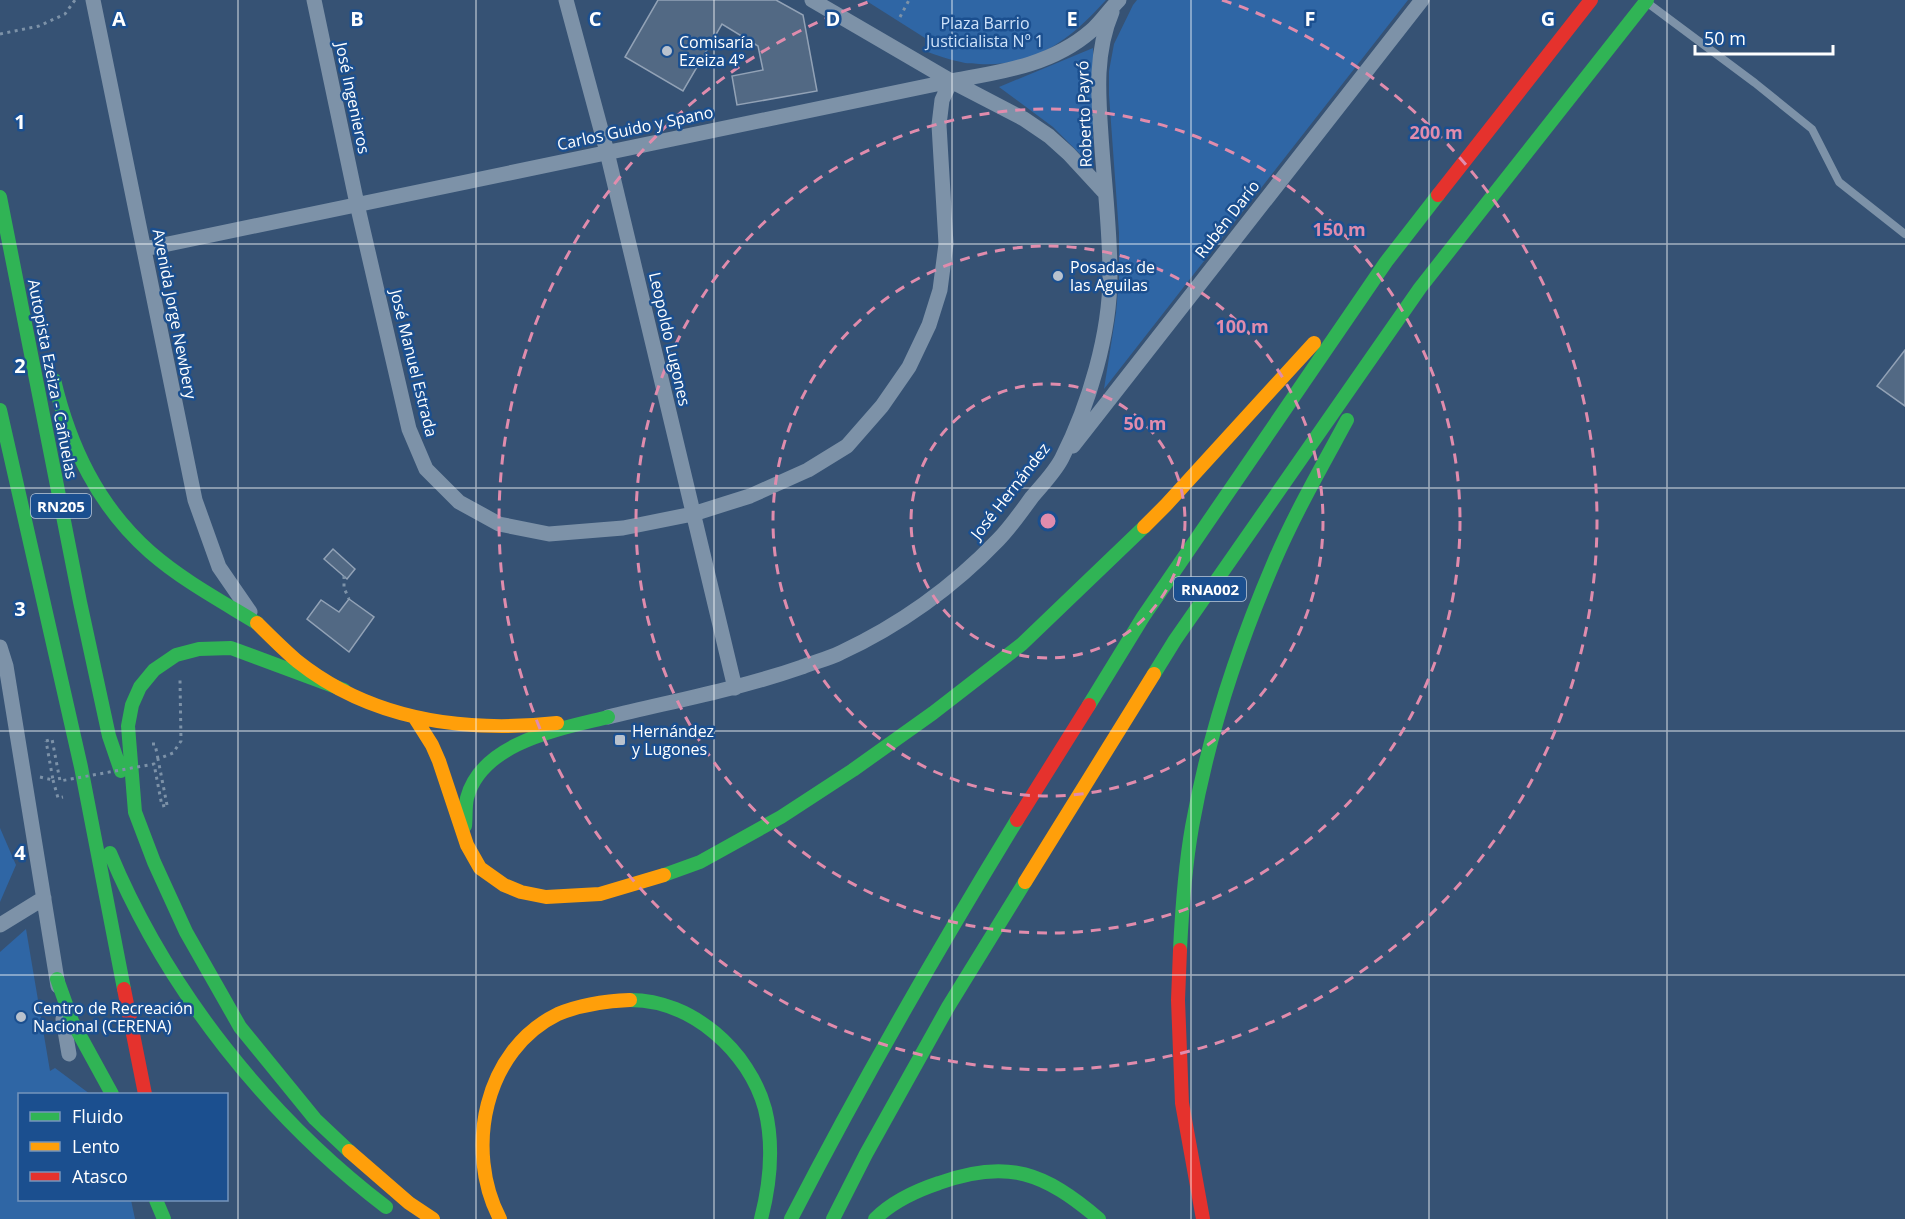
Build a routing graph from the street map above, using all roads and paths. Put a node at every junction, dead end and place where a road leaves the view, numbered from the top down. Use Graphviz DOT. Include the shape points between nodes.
graph roads {
  1 [pos="75,0"];
  2 [pos="93,0"];
  3 [pos="314,0"];
  4 [pos="566,0"];
  5 [pos="812,0"];
  6 [pos="907,0"];
  7 [pos="1422,0"];
  8 [pos="1591,0"];
  9 [pos="1117,1"];
  10 [pos="1647,1"];
  11 [pos="900,17"];
  12 [pos="0,34"];
  13 [pos="951,81"];
  14 [pos="607,152"];
  15 [pos="1105,193"];
  16 [pos="0,197"];
  17 [pos="357,204"];
  18 [pos="1905,234"];
  19 [pos="144,249"];
  20 [pos="13,260"];
  21 [pos="1386,262"];
  22 [pos="1420,288"];
  23 [pos="40,324"];
  24 [pos="51,368"];
  25 [pos="0,410"];
  26 [pos="1062,460"];
  27 [pos="693,514"];
  28 [pos="344,576"];
  29 [pos="349,599"];
  30 [pos="257,623"];
  31 [pos="0,647"];
  32 [pos="3,667"];
  33 [pos="189,676"];
  34 [pos="735,688"];
  35 [pos="344,690"];
  36 [pos="608,717"];
  37 [pos="415,718"];
  38 [pos="45,741"];
  39 [pos="150,745"];
  40 [pos="158,759"];
  41 [pos="81,767"];
  42 [pos="53,780"];
  43 [pos="64,797"];
  44 [pos="135,812"];
  45 [pos="467,845"];
  46 [pos="44,898"];
  47 [pos="0,925"];
  48 [pos="57,979"];
  49 [pos="69,1054"];
  50 [pos="111,1093"];
  51 [pos="145,1093"];
  52 [pos="156,1201"];
  53 [pos="165,1201"];
  54 [pos="394,1213"];
  55 [pos="164,1219"];
  56 [pos="169,1219"];
  57 [pos="433,1219"];
  58 [pos="500,1219"];
  59 [pos="761,1219"];
  60 [pos="791,1219"];
  61 [pos="833,1219"];
  62 [pos="875,1219"];
  63 [pos="1099,1219"];
  64 [pos="1203,1219"];
  1 -- 12 [label="path" via="65,14 39,26"];
  2 -- 19 [label="street, Avenida Jorge Newbery"];
  3 -- 17 [label="street, José Ingenieros"];
  4 -- 14 [label="street, Leopoldo Lugones"];
  5 -- 13 [label="street"];
  6 -- 11 [label="path"];
  7 -- 26 [label="street, Rubén Darío"];
  8 -- 21 [label="main road, RNA002"];
  9 -- 13 [label="street, Carlos Guido y Spano" via="1091,31 1039,62"];
  9 -- 15 [label="street, Roberto Payró" via="1101,45 1098,71"];
  10 -- 18 [label="lane" via="1812,129 1839,182"];
  10 -- 22 [label="main road, RNA002"];
  13 -- 14 [label="street, Carlos Guido y Spano"];
  13 -- 15 [label="street" via="1049,135"];
  13 -- 27 [label="street, José Manuel Estrada" via="942,100 939,125 946,244 940,290 929,326 909,367 847,446 808,470 750,496"];
  14 -- 17 [label="street, Carlos Guido y Spano"];
  14 -- 27 [label="street, Leopoldo Lugones"];
  15 -- 26 [label="street, José Hernández" via="1110,278 1101,351 1089,394"];
  16 -- 20 [label="main road, Autopista Ezeiza - Cañuelas / RN205"];
  17 -- 19 [label="street, Carlos Guido y Spano"];
  17 -- 27 [label="street, José Manuel Estrada" via="409,429 426,469 459,502 500,524 549,534 623,528"];
  19 -- 30 [label="street, Avenida Jorge Newbery" via="195,500 219,567"];
  20 -- 23 [label="main road"];
  20 -- 44 [label="main road, Autopista Ezeiza - Cañuelas / RN205" via="97,680"];
  21 -- 45 [label="main road" via="1166,505 1023,644 933,713 782,817 700,862 600,894 546,897 521,892 480,868"];
  21 -- 60 [label="main road, RNA002" via="1143,617 910,998"];
  22 -- 61 [label="main road, RNA002" via="1174,640 948,1007"];
  22 -- 64 [label="main road" via="1323,462 1275,560 1242,641 1215,728 1192,827 1182,907 1178,1000 1182,1103"];
  24 -- 30 [label="main road, José Hernández" via="77,456 99,497 151,553"];
  25 -- 41 [label="main road, RN205"];
  26 -- 34 [label="street, José Hernández" via="999,540 942,592 838,654"];
  27 -- 34 [label="street, Leopoldo Lugones"];
  28 -- 29 [label="path"];
  30 -- 35 [label="main road, José Hernández" via="303,666"];
  31 -- 32 [label="street"];
  32 -- 46 [label="street"];
  33 -- 40 [label="path" via="179,680 181,741 173,753"];
  34 -- 36 [label="street, José Hernández"];
  35 -- 37 [label="main road, José Hernández"];
  35 -- 44 [label="main road" via="231,648 199,649 176,655 154,670 132,705 129,726"];
  36 -- 37 [label="main road, José Hernández" via="517,726 475,726"];
  36 -- 45 [label="main road" via="536,736 497,756 483,768 468,794 464,814"];
  37 -- 45 [label="main road" via="439,761"];
  38 -- 40 [label="path, bridge" via="52,739 60,781 154,764 162,806 167,805"];
  39 -- 40 [label="path" via="155,744"];
  41 -- 51 [label="main road"];
  41 -- 54 [label="main road" via="134,909 174,977 219,1038 300,1133"];
  42 -- 43 [label="path" via="58,798"];
  44 -- 57 [label="main road" via="186,932 240,1026 315,1119 357,1159"];
  46 -- 47 [label="street"];
  46 -- 48 [label="street"];
  48 -- 49 [label="street"];
  48 -- 50 [label="main road" via="72,1021"];
  52 -- 55 [label="main road"];
  53 -- 56 [label="main road"];
  58 -- 59 [label="main road" via="489,1193 481,1141 486,1109 505,1062 545,1021 590,1002 614,999 646,1001 681,1010 712,1030 749,1076 761,1098 769,1149"];
  62 -- 63 [label="main road" via="913,1192 994,1169 1022,1172 1053,1184 1079,1200"];
}
